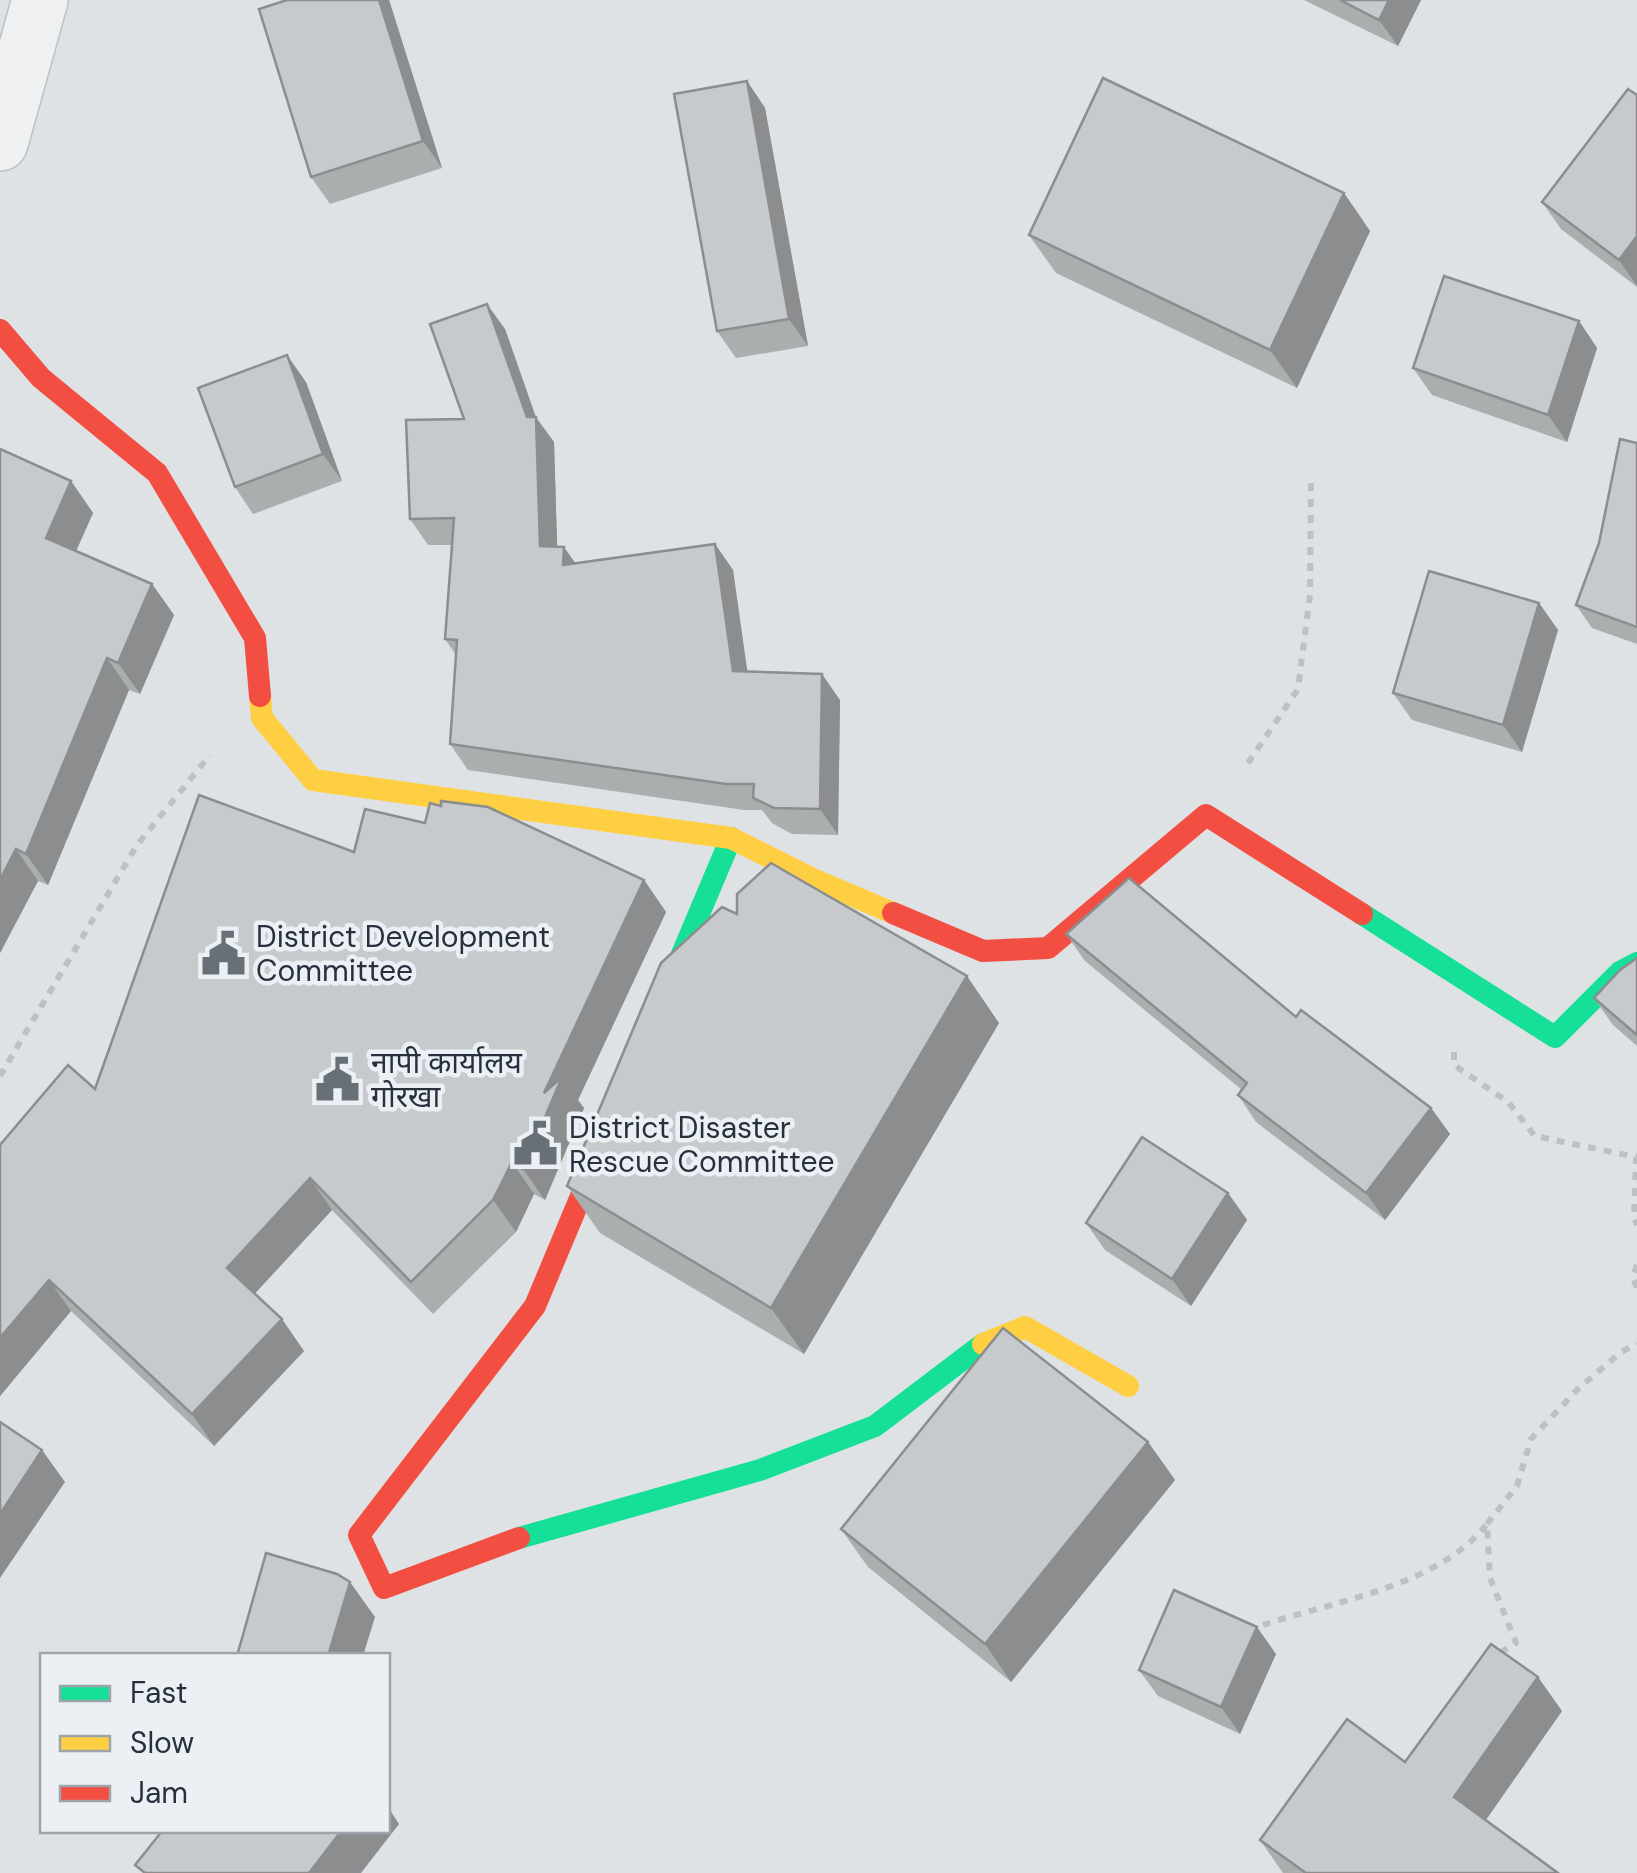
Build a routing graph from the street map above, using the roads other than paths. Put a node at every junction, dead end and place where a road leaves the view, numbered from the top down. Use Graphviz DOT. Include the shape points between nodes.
graph roads {
  1 [pos="40,0"];
  2 [pos="0,143"];
  3 [pos="0,330"];
  4 [pos="731,838"];
  5 [pos="1637,964"];
  6 [pos="655,1018"];
  7 [pos="618,1108"];
  8 [pos="1128,1386"];
  1 -- 2 [label="street"];
  3 -- 4 [label="street" via="41,378 157,473 254,638 262,718 313,780"];
  4 -- 5 [label="street" via="983,952 1048,948 1206,814 1555,1037 1620,972"];
  4 -- 6 [label="street"];
  7 -- 8 [label="street" via="535,1306 359,1535 384,1588 532,1533 760,1470 876,1426 981,1345 1025,1327"];
}
